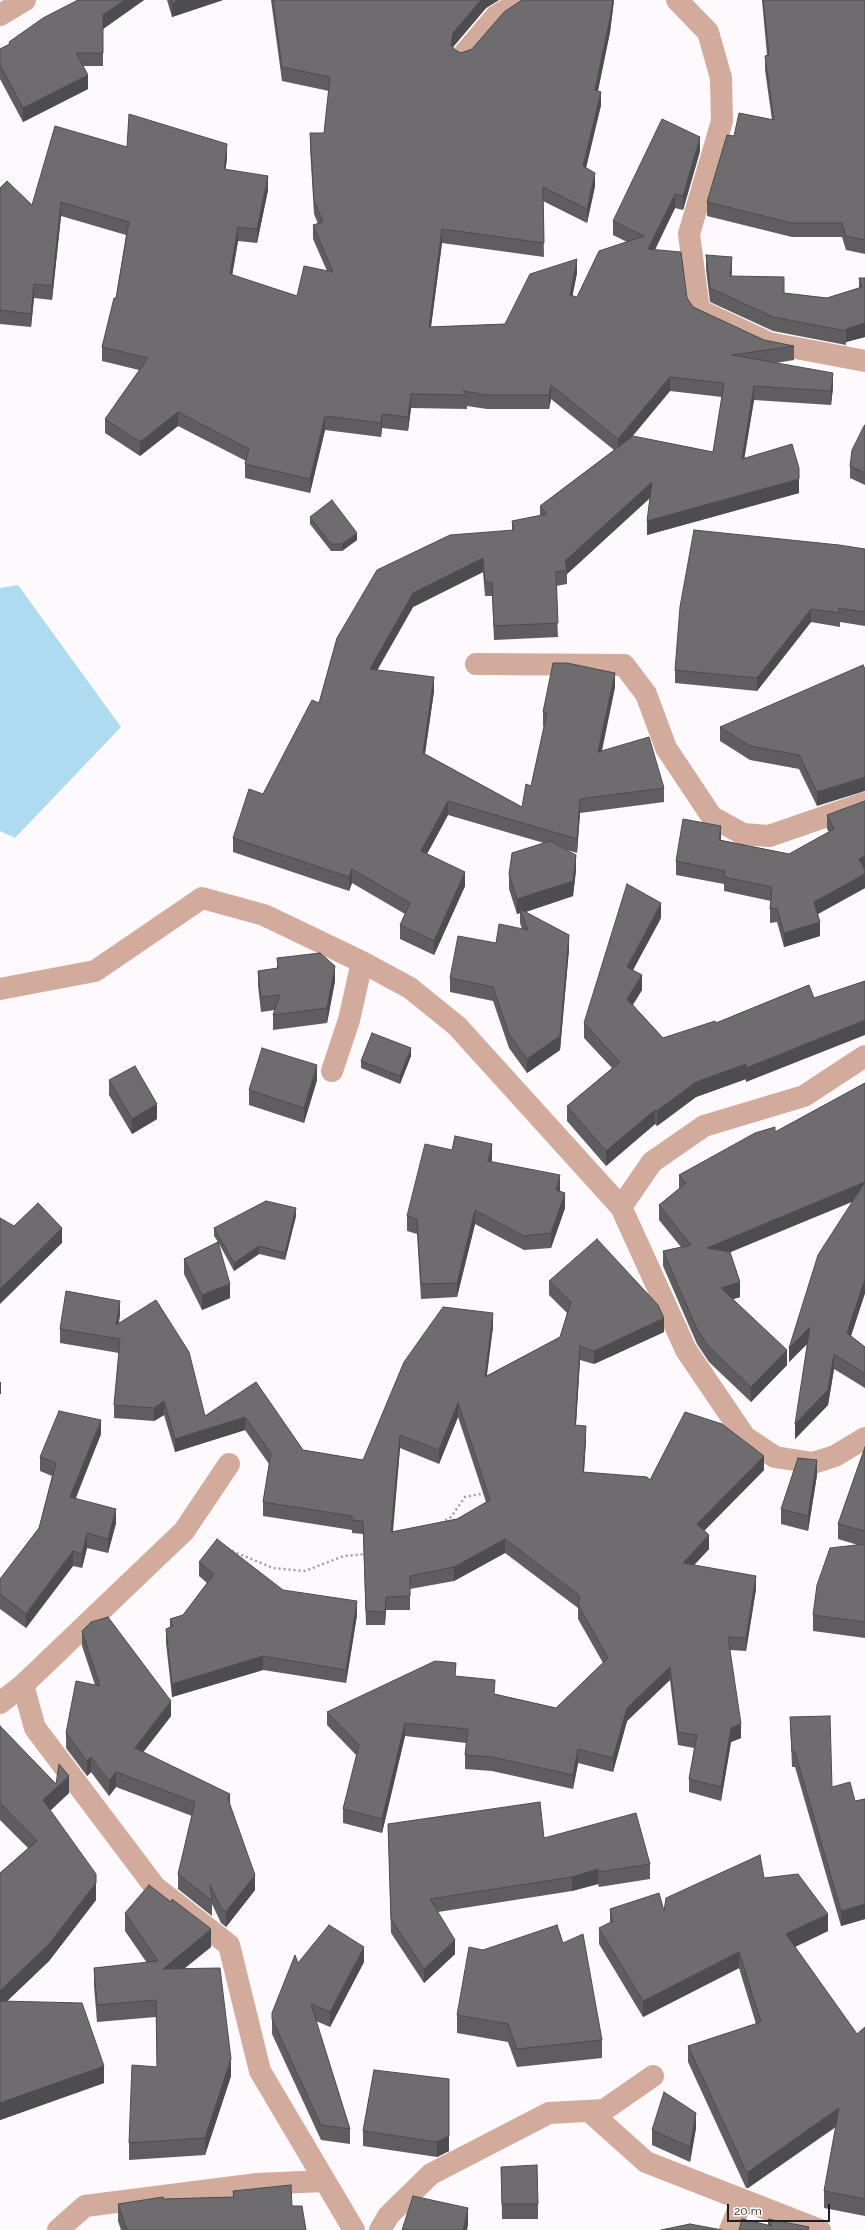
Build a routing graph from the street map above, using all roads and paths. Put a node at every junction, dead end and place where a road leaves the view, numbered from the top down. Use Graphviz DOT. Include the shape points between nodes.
graph roads {
  1 [pos="25,0"];
  2 [pos="523,0"];
  3 [pos="677,0"];
  4 [pos="0,15"];
  5 [pos="463,55"];
  6 [pos="865,361"];
  7 [pos="476,664"];
  8 [pos="865,803"];
  9 [pos="362,962"];
  10 [pos="0,989"];
  11 [pos="865,1056"];
  12 [pos="332,1071"];
  13 [pos="621,1207"];
  14 [pos="865,1438"];
  15 [pos="229,1464"];
  16 [pos="493,1492"];
  17 [pos="438,1525"];
  18 [pos="225,1548"];
  19 [pos="373,1553"];
  20 [pos="23,1686"];
  21 [pos="0,1703"];
  22 [pos="653,2076"];
  23 [pos="589,2111"];
  24 [pos="324,2181"];
  25 [pos="742,2200"];
  26 [pos="58,2230"];
  27 [pos="354,2230"];
  28 [pos="380,2230"];
  29 [pos="730,2230"];
  30 [pos="820,2230"];
  1 -- 4 [label="street"];
  2 -- 5 [label="street" via="496,16"];
  3 -- 6 [label="street" via="708,32 721,78 722,121 689,234 699,310 769,343"];
  7 -- 8 [label="street" via="624,665 646,694 666,748 712,817 742,834 768,836"];
  9 -- 10 [label="street" via="264,915 202,898 95,971"];
  9 -- 12 [label="street" via="349,1020"];
  9 -- 13 [label="street" via="410,988 457,1026"];
  11 -- 13 [label="street" via="804,1096 704,1126 652,1162"];
  13 -- 14 [label="street" via="686,1350 746,1437 775,1457 813,1462 835,1456"];
  15 -- 20 [label="street" via="184,1531"];
  16 -- 17 [label="path" via="465,1496 451,1517"];
  18 -- 19 [label="path" via="273,1568 305,1571 344,1556"];
  20 -- 21 [label="street"];
  20 -- 24 [label="street" via="35,1728 155,1887 228,1945 260,2071"];
  22 -- 23 [label="street" via="604,2110"];
  23 -- 25 [label="street" via="646,2162"];
  23 -- 28 [label="street" via="549,2113 431,2174 389,2215"];
  24 -- 26 [label="street" via="257,2184 85,2206"];
  24 -- 27 [label="street"];
  25 -- 29 [label="street"];
  25 -- 30 [label="street"];
}
